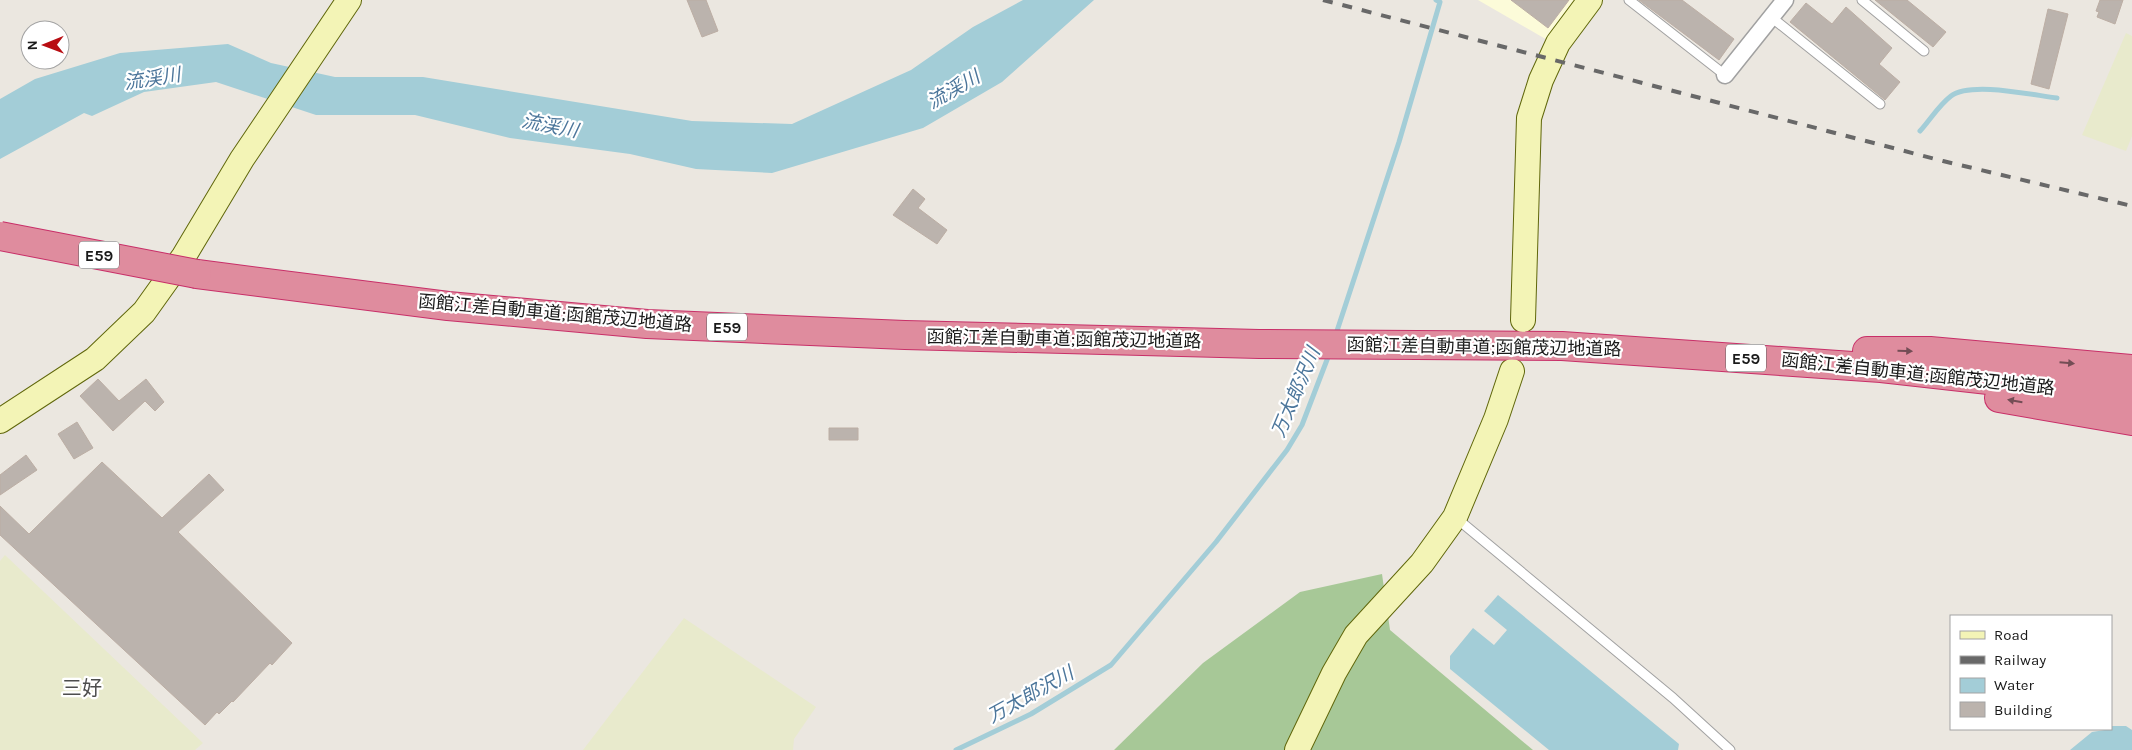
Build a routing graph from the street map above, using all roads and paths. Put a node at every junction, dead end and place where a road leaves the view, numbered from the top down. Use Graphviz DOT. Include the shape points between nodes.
graph roads {
  1 [pos="1590,0"];
  2 [pos="1629,0"];
  3 [pos="1862,0"];
  4 [pos="1778,5"];
  5 [pos="343,8"];
  6 [pos="1924,51"];
  7 [pos="1724,75"];
  8 [pos="1880,104"];
  9 [pos="0,236"];
  10 [pos="1522,320"];
  11 [pos="1611,348"];
  12 [pos="1882,368"];
  13 [pos="2132,369"];
  14 [pos="1512,371"];
  15 [pos="2132,396"];
  16 [pos="0,421"];
  17 [pos="2132,421"];
  18 [pos="1455,517"];
  19 [pos="1297,750"];
  20 [pos="1730,750"];
  1 -- 10 [label="street" via="1558,43 1541,80 1529,118"];
  2 -- 7 [label="lane"];
  3 -- 6 [label="lane"];
  4 -- 7 [label="street"];
  4 -- 8 [label="lane"];
  5 -- 16 [label="street" via="242,159 184,256 144,312 94,359"];
  9 -- 11 [label="highway, 函館江差自動車道;函館茂辺地道路 / E59, bridge" via="197,274 448,306 647,324 905,335 1259,344"];
  11 -- 12 [label="highway, 函館江差自動車道;函館茂辺地道路 / E59"];
  11 -- 13 [label="highway, one-way" via="1930,351"];
  12 -- 15 [label="highway, 函館江差自動車道;函館茂辺地道路 / E59"];
  17 -- 12 [label="highway, one-way" via="1979,395"];
  14 -- 18 [label="street" via="1496,419"];
  18 -- 19 [label="street" via="1422,563 1356,635"];
  18 -- 20 [label="lane" via="1673,698"];
}
